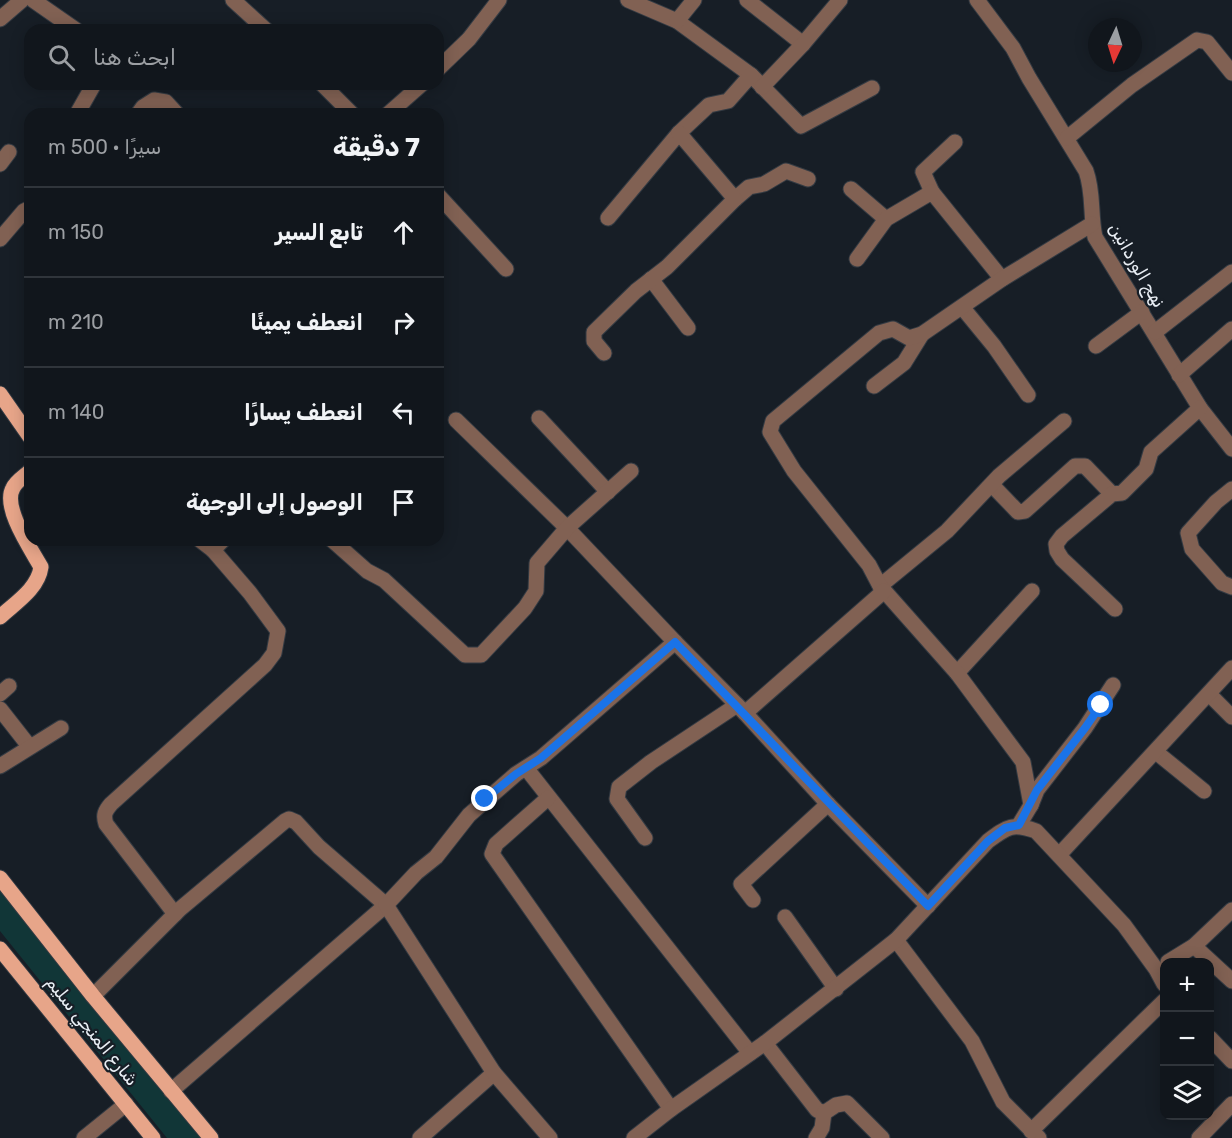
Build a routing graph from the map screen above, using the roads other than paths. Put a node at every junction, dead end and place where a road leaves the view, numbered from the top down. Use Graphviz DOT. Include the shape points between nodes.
graph roads {
  1 [pos="22,0"];
  2 [pos="33,0"];
  3 [pos="233,0"];
  4 [pos="499,0"];
  5 [pos="628,0"];
  6 [pos="694,0"];
  7 [pos="747,0"];
  8 [pos="840,0"];
  9 [pos="977,0"];
  10 [pos="0,19"];
  11 [pos="677,21"];
  12 [pos="67,24"];
  13 [pos="259,24"];
  14 [pos="803,44"];
  15 [pos="444,63"];
  16 [pos="1232,73"];
  17 [pos="757,81"];
  18 [pos="872,88"];
  19 [pos="90,90"];
  20 [pos="328,90"];
  21 [pos="415,90"];
  22 [pos="80,108"];
  23 [pos="142,108"];
  24 [pos="172,108"];
  25 [pos="346,108"];
  26 [pos="395,108"];
  27 [pos="679,133"];
  28 [pos="1067,138"];
  29 [pos="955,142"];
  30 [pos="808,179"];
  31 [pos="851,189"];
  32 [pos="932,192"];
  33 [pos="735,199"];
  34 [pos="444,202"];
  35 [pos="24,211"];
  36 [pos="608,218"];
  37 [pos="886,219"];
  38 [pos="1092,224"];
  39 [pos="0,239"];
  40 [pos="857,260"];
  41 [pos="506,269"];
  42 [pos="1232,272"];
  43 [pos="651,279"];
  44 [pos="1002,279"];
  45 [pos="962,307"];
  46 [pos="1142,312"];
  47 [pos="688,328"];
  48 [pos="1232,329"];
  49 [pos="1155,332"];
  50 [pos="922,334"];
  51 [pos="1096,346"];
  52 [pos="604,353"];
  53 [pos="1179,375"];
  54 [pos="873,386"];
  55 [pos="0,394"];
  56 [pos="1028,395"];
  57 [pos="1200,408"];
  58 [pos="539,418"];
  59 [pos="456,420"];
  60 [pos="1064,421"];
  61 [pos="24,428"];
  62 [pos="1232,449"];
  63 [pos="631,471"];
  64 [pos="24,476"];
  65 [pos="992,484"];
  66 [pos="1232,489"];
  67 [pos="608,492"];
  68 [pos="1112,494"];
  69 [pos="5,496"];
  70 [pos="567,528"];
  71 [pos="24,535"];
  72 [pos="30,546"];
  73 [pos="219,546"];
  74 [pos="339,546"];
  75 [pos="1232,587"];
  76 [pos="882,589"];
  77 [pos="1032,591"];
  78 [pos="1115,609"];
  79 [pos="0,617"];
  80 [pos="675,642"];
  81 [pos="1232,668"];
  82 [pos="957,673"];
  83 [pos="1113,685"];
  84 [pos="1209,694"];
  85 [pos="0,709"];
  86 [pos="741,709"];
  87 [pos="1232,717"];
  88 [pos="61,728"];
  89 [pos="29,746"];
  90 [pos="1156,752"];
  91 [pos="0,766"];
  92 [pos="526,768"];
  93 [pos="1204,792"];
  94 [pos="549,798"];
  95 [pos="828,804"];
  96 [pos="1031,805"];
  97 [pos="1019,825"];
  98 [pos="645,838"];
  99 [pos="1059,855"];
  100 [pos="0,878"];
  101 [pos="753,900"];
  102 [pos="386,905"];
  103 [pos="928,906"];
  104 [pos="1232,910"];
  105 [pos="175,914"];
  106 [pos="785,917"];
  107 [pos="896,940"];
  108 [pos="1194,946"];
  109 [pos="0,949"];
  110 [pos="1174,958"];
  111 [pos="1160,962"];
  112 [pos="1232,981"];
  113 [pos="836,989"];
  114 [pos="93,996"];
  115 [pos="1160,1005"];
  116 [pos="765,1043"];
  117 [pos="1214,1043"];
  118 [pos="750,1053"];
  119 [pos="1232,1061"];
  120 [pos="494,1073"];
  121 [pos="171,1091"];
  122 [pos="126,1104"];
  123 [pos="1232,1104"];
  124 [pos="671,1109"];
  125 [pos="824,1113"];
  126 [pos="1035,1135"];
  127 [pos="641,1136"];
  128 [pos="84,1138"];
  129 [pos="153,1138"];
  130 [pos="211,1138"];
  131 [pos="420,1138"];
  132 [pos="550,1138"];
  133 [pos="816,1138"];
  134 [pos="882,1138"];
  135 [pos="1199,1138"];
  1 -- 10 [label="street"];
  2 -- 12 [label="street"];
  3 -- 13 [label="street"];
  4 -- 15 [label="street"];
  5 -- 11 [label="street"];
  6 -- 11 [label="street"];
  7 -- 14 [label="street"];
  8 -- 14 [label="street"];
  9 -- 28 [label="street, نهج الوردانين" via="1013,48"];
  11 -- 17 [label="street"];
  14 -- 17 [label="street"];
  16 -- 28 [label="street" via="1208,42 1197,40 1132,85"];
  17 -- 18 [label="street" via="801,126"];
  17 -- 27 [label="street" via="728,101 710,105"];
  19 -- 22 [label="street"];
  20 -- 25 [label="street"];
  21 -- 26 [label="street"];
  23 -- 24 [label="street" via="154,100 166,102"];
  27 -- 33 [label="street"];
  27 -- 36 [label="street"];
  28 -- 38 [label="street, نهج الوردانين" via="1091,184"];
  29 -- 32 [label="street" via="923,172"];
  30 -- 33 [label="street" via="786,171 764,184 749,187"];
  31 -- 37 [label="street"];
  32 -- 37 [label="street"];
  32 -- 44 [label="street"];
  33 -- 43 [label="street"];
  34 -- 41 [label="street"];
  35 -- 39 [label="street"];
  37 -- 40 [label="street"];
  38 -- 44 [label="street"];
  38 -- 46 [label="street, نهج الوردانين" via="1095,237"];
  42 -- 49 [label="street"];
  43 -- 47 [label="street"];
  43 -- 52 [label="street" via="594,332 594,341"];
  44 -- 45 [label="street"];
  45 -- 50 [label="street"];
  45 -- 56 [label="street"];
  46 -- 49 [label="street, نهج الوردانين"];
  46 -- 51 [label="street"];
  48 -- 53 [label="street"];
  49 -- 53 [label="street, نهج الوردانين"];
  50 -- 54 [label="street" via="904,363"];
  50 -- 76 [label="street" via="909,338 892,329 879,333 773,421 770,432 794,471 869,565"];
  53 -- 57 [label="street, نهج الوردانين"];
  55 -- 61 [label="main road"];
  57 -- 62 [label="street, نهج الوردانين"];
  57 -- 68 [label="street" via="1151,452 1146,469 1122,493"];
  58 -- 67 [label="street"];
  59 -- 70 [label="street"];
  60 -- 65 [label="street"];
  63 -- 67 [label="street"];
  64 -- 69 [label="main road"];
  65 -- 68 [label="street" via="1018,512 1025,511 1075,466 1085,466"];
  65 -- 76 [label="street"];
  66 -- 75 [label="street" via="1188,533 1192,549 1222,583"];
  67 -- 70 [label="street"];
  68 -- 78 [label="street" via="1062,536 1056,548 1062,560"];
  69 -- 71 [label="main road"];
  70 -- 74 [label="street" via="537,563 536,591 525,608 481,655 465,655 384,580 367,571"];
  70 -- 80 [label="street"];
  72 -- 79 [label="main road" via="41,567 40,575 35,585"];
  73 -- 105 [label="street" via="278,631 274,653 111,804 104,816 106,824"];
  76 -- 82 [label="street"];
  76 -- 86 [label="street"];
  77 -- 82 [label="street"];
  80 -- 86 [label="street"];
  80 -- 92 [label="street"];
  81 -- 84 [label="street"];
  82 -- 96 [label="street" via="1023,762"];
  83 -- 96 [label="street" via="1037,790"];
  84 -- 87 [label="street"];
  84 -- 90 [label="street"];
  85 -- 89 [label="street"];
  86 -- 95 [label="street"];
  86 -- 98 [label="street" via="651,762 619,788 617,800"];
  88 -- 89 [label="street"];
  89 -- 91 [label="street"];
  90 -- 93 [label="street"];
  90 -- 99 [label="street"];
  92 -- 94 [label="street"];
  92 -- 102 [label="street" via="469,815 436,857"];
  94 -- 118 [label="street"];
  94 -- 124 [label="street" via="496,844 492,854"];
  95 -- 101 [label="street" via="741,884"];
  95 -- 103 [label="street"];
  96 -- 97 [label="street"];
  97 -- 99 [label="street" via="1036,831"];
  97 -- 103 [label="street" via="1005,828 988,841"];
  99 -- 111 [label="street"];
  100 -- 114 [label="main road"];
  102 -- 105 [label="street" via="289,819"];
  102 -- 120 [label="street"];
  102 -- 121 [label="street"];
  103 -- 107 [label="street"];
  104 -- 108 [label="street"];
  105 -- 114 [label="street"];
  106 -- 113 [label="street"];
  107 -- 113 [label="street"];
  107 -- 126 [label="street" via="972,1041 1003,1101"];
  108 -- 110 [label="street"];
  108 -- 112 [label="street"];
  109 -- 122 [label="main road, شارع المنجي سليم"];
  113 -- 116 [label="street"];
  114 -- 121 [label="main road"];
  115 -- 126 [label="street"];
  116 -- 118 [label="street"];
  116 -- 125 [label="street"];
  117 -- 119 [label="street"];
  118 -- 124 [label="street"];
  120 -- 131 [label="street"];
  120 -- 132 [label="street"];
  121 -- 130 [label="main road"];
  122 -- 128 [label="street"];
  122 -- 129 [label="main road, شارع المنجي سليم"];
  123 -- 135 [label="street"];
  124 -- 127 [label="street"];
  125 -- 133 [label="street"];
  125 -- 134 [label="street" via="847,1103"];
}
